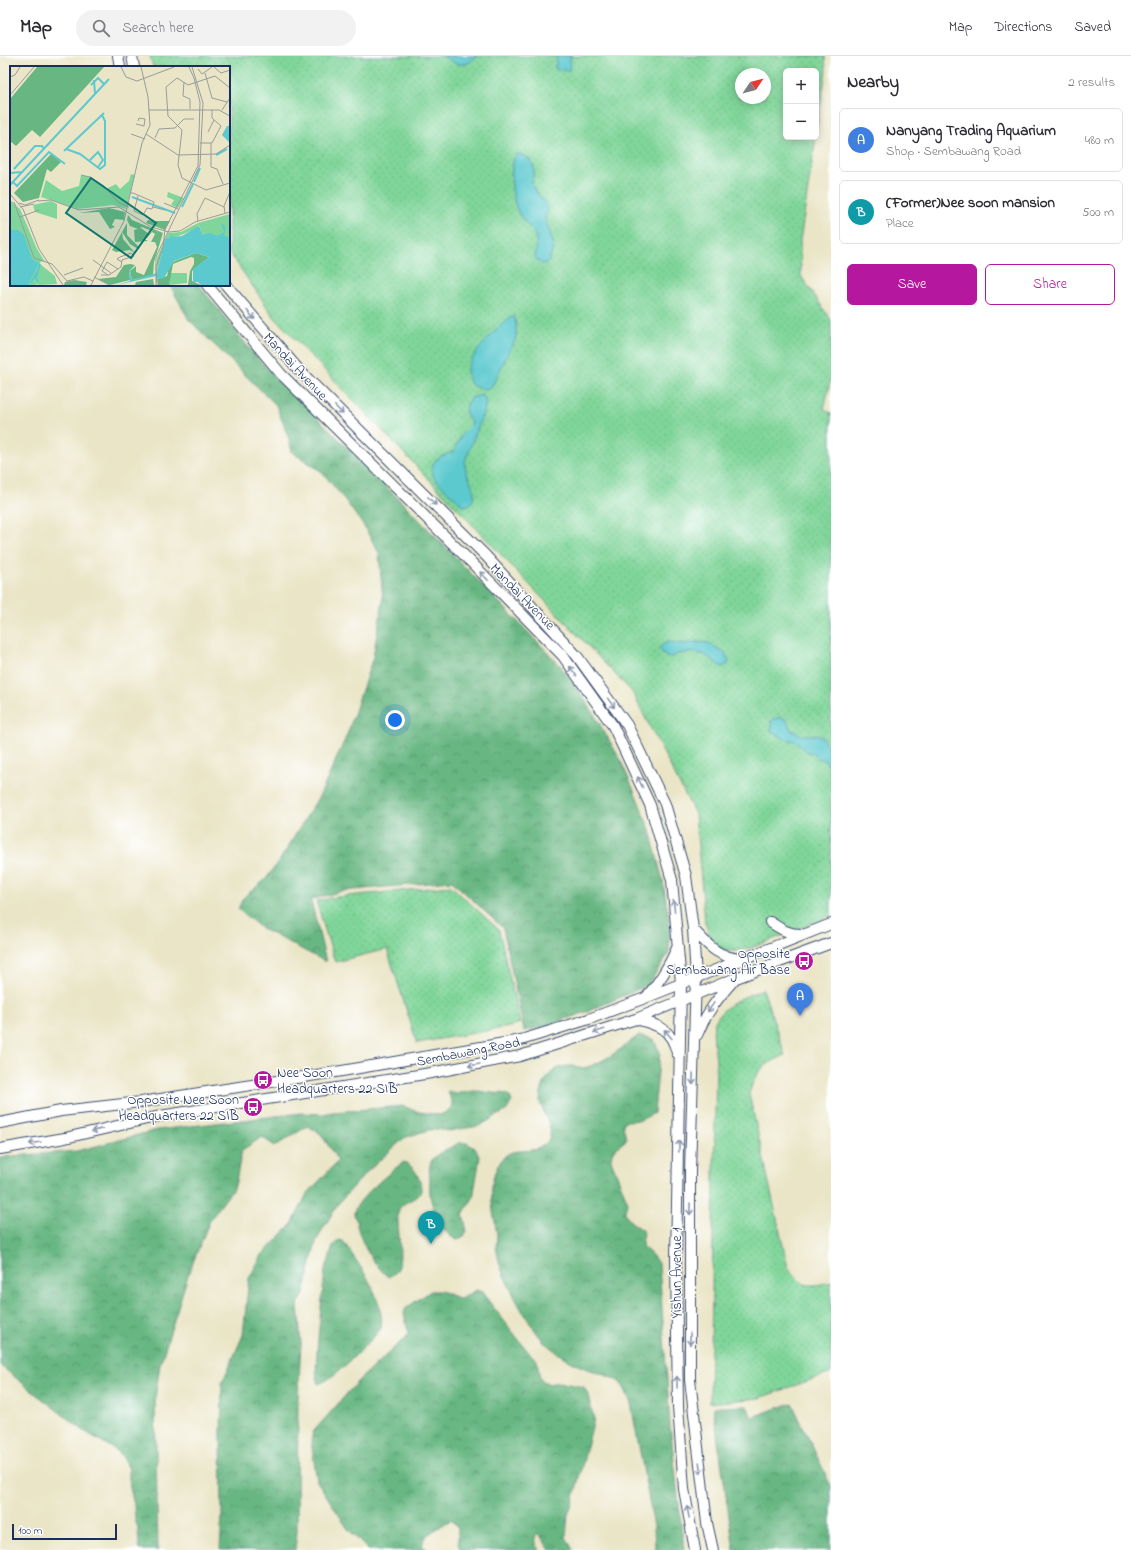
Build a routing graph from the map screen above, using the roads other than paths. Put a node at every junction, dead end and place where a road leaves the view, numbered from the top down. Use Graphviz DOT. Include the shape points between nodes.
graph roads {
  1 [pos="118,56"];
  2 [pos="132,56"];
  3 [pos="120,66"];
  4 [pos="134,66"];
  5 [pos="208,286"];
  6 [pos="227,286"];
  7 [pos="770,922"];
  8 [pos="831,924"];
  9 [pos="693,929"];
  10 [pos="806,934"];
  11 [pos="831,943"];
  12 [pos="678,945"];
  13 [pos="742,959"];
  14 [pos="696,977"];
  15 [pos="736,978"];
  16 [pos="681,983"];
  17 [pos="696,995"];
  18 [pos="645,998"];
  19 [pos="681,1001"];
  20 [pos="636,1018"];
  21 [pos="694,1040"];
  22 [pos="680,1067"];
  23 [pos="2,1125"];
  24 [pos="2,1146"];
  25 [pos="695,1550"];
  26 [pos="714,1550"];
  1 -- 3 [label="main road"];
  2 -- 4 [label="main road"];
  12 -- 5 [label="main road, Mandai Avenue, one-way" via="672,880 650,804 613,726 563,656 281,374"];
  6 -- 9 [label="main road, Mandai Avenue, one-way" via="299,370 486,556 586,668 627,725 665,804 686,876"];
  7 -- 10 [label="main road" via="784,931"];
  8 -- 10 [label="main road, Sembawang Road"];
  9 -- 13 [label="main road" via="720,954"];
  9 -- 14 [label="main road, Mandai Avenue"];
  10 -- 13 [label="main road, Sembawang Road"];
  11 -- 15 [label="main road, Sembawang Road"];
  12 -- 16 [label="main road, Mandai Avenue"];
  12 -- 18 [label="main road" via="659,983"];
  13 -- 14 [label="main road, Sembawang Road"];
  14 -- 16 [label="main road, Sembawang Road"];
  14 -- 17 [label="main road, Mandai Avenue"];
  15 -- 17 [label="main road, Sembawang Road"];
  15 -- 21 [label="main road, one-way" via="716,1000"];
  16 -- 18 [label="main road, Sembawang Road"];
  16 -- 19 [label="main road, Mandai Avenue"];
  17 -- 19 [label="main road, Sembawang Road"];
  17 -- 21 [label="main road, Yishun Avenue 1"];
  18 -- 23 [label="main road, Sembawang Road" via="589,1019 510,1043 141,1102 61,1111"];
  19 -- 20 [label="main road, Sembawang Road"];
  19 -- 22 [label="main road, Yishun Avenue 1"];
  22 -- 20 [label="main road, one-way" via="674,1042 668,1033 662,1027"];
  20 -- 24 [label="main road, Sembawang Road, one-way" via="515,1058 160,1116 65,1138"];
  21 -- 26 [label="main road, Yishun Avenue 1, one-way" via="690,1171 690,1380 707,1524"];
  25 -- 22 [label="main road, Yishun Avenue 1, one-way" via="684,1489 678,1406 676,1260"];
}
